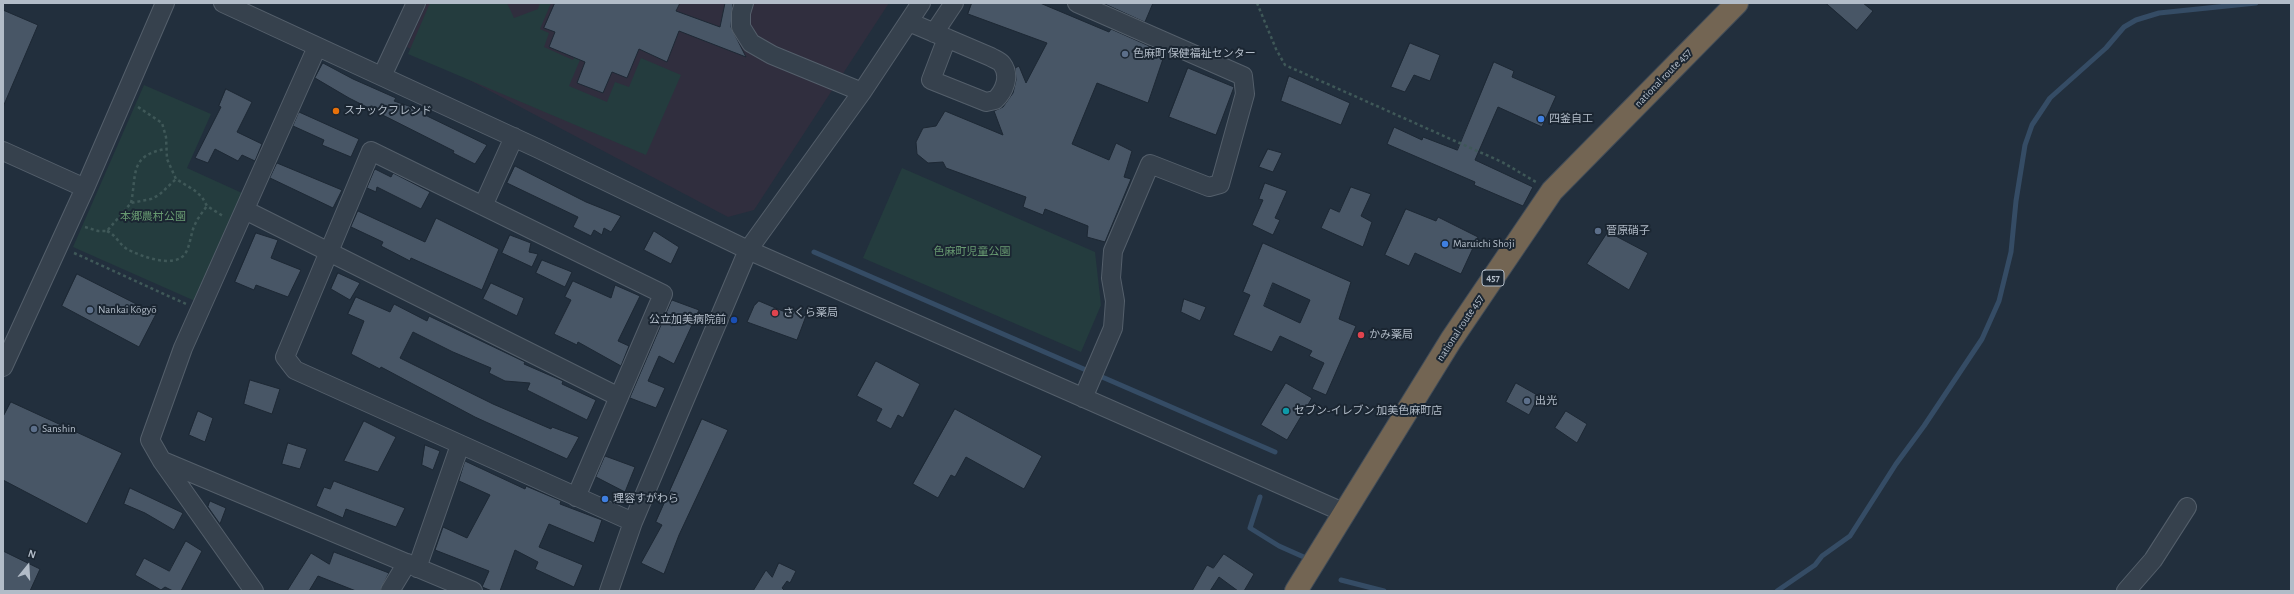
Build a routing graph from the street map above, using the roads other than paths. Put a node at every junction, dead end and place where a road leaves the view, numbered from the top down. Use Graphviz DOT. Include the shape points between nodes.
graph roads {
  1 [pos="164,3"];
  2 [pos="223,3"];
  3 [pos="416,3"];
  4 [pos="744,3"];
  5 [pos="921,3"];
  6 [pos="954,3"];
  7 [pos="1077,3"];
  8 [pos="1737,3"];
  9 [pos="909,22"];
  10 [pos="317,47"];
  11 [pos="382,76"];
  12 [pos="862,92"];
  13 [pos="514,137"];
  14 [pos="3,151"];
  15 [pos="86,188"];
  16 [pos="483,206"];
  17 [pos="242,218"];
  18 [pos="748,250"];
  19 [pos="327,252"];
  20 [pos="3,367"];
  21 [pos="1087,390"];
  22 [pos="619,397"];
  23 [pos="460,445"];
  24 [pos="162,461"];
  25 [pos="576,497"];
  26 [pos="2187,507"];
  27 [pos="1345,513"];
  28 [pos="633,522"];
  29 [pos="412,566"];
  30 [pos="246,587"];
  31 [pos="390,591"];
  32 [pos="473,591"];
  33 [pos="609,591"];
  34 [pos="1296,591"];
  35 [pos="2126,591"];
  1 -- 15 [label="street"];
  2 -- 10 [label="street"];
  3 -- 11 [label="street"];
  4 -- 12 [label="street" via="741,27 751,43"];
  5 -- 9 [label="street"];
  6 -- 9 [label="street" via="941,36"];
  7 -- 21 [label="street" via="1244,76 1245,94 1220,184 1209,187 1150,164 1113,250 1113,328"];
  8 -- 27 [label="highway, national route 457 / 457" via="1552,191 1451,340"];
  9 -- 12 [label="street"];
  10 -- 11 [label="street"];
  10 -- 17 [label="street"];
  11 -- 13 [label="street"];
  12 -- 18 [label="street"];
  13 -- 16 [label="street"];
  13 -- 18 [label="street"];
  14 -- 15 [label="street"];
  15 -- 20 [label="street"];
  16 -- 19 [label="street" via="371,151"];
  16 -- 22 [label="street" via="663,294"];
  17 -- 19 [label="street"];
  17 -- 24 [label="street" via="183,348 150,440"];
  18 -- 21 [label="street"];
  18 -- 28 [label="street"];
  19 -- 22 [label="street"];
  19 -- 23 [label="street" via="285,357 294,370"];
  21 -- 27 [label="street"];
  22 -- 25 [label="street"];
  23 -- 25 [label="street"];
  23 -- 29 [label="street"];
  24 -- 29 [label="street"];
  24 -- 30 [label="street"];
  25 -- 28 [label="street"];
  26 -- 35 [label="street" via="2153,560"];
  27 -- 34 [label="highway, national route 457 / 457"];
  28 -- 33 [label="street"];
  29 -- 31 [label="street"];
  29 -- 32 [label="street"];
}
